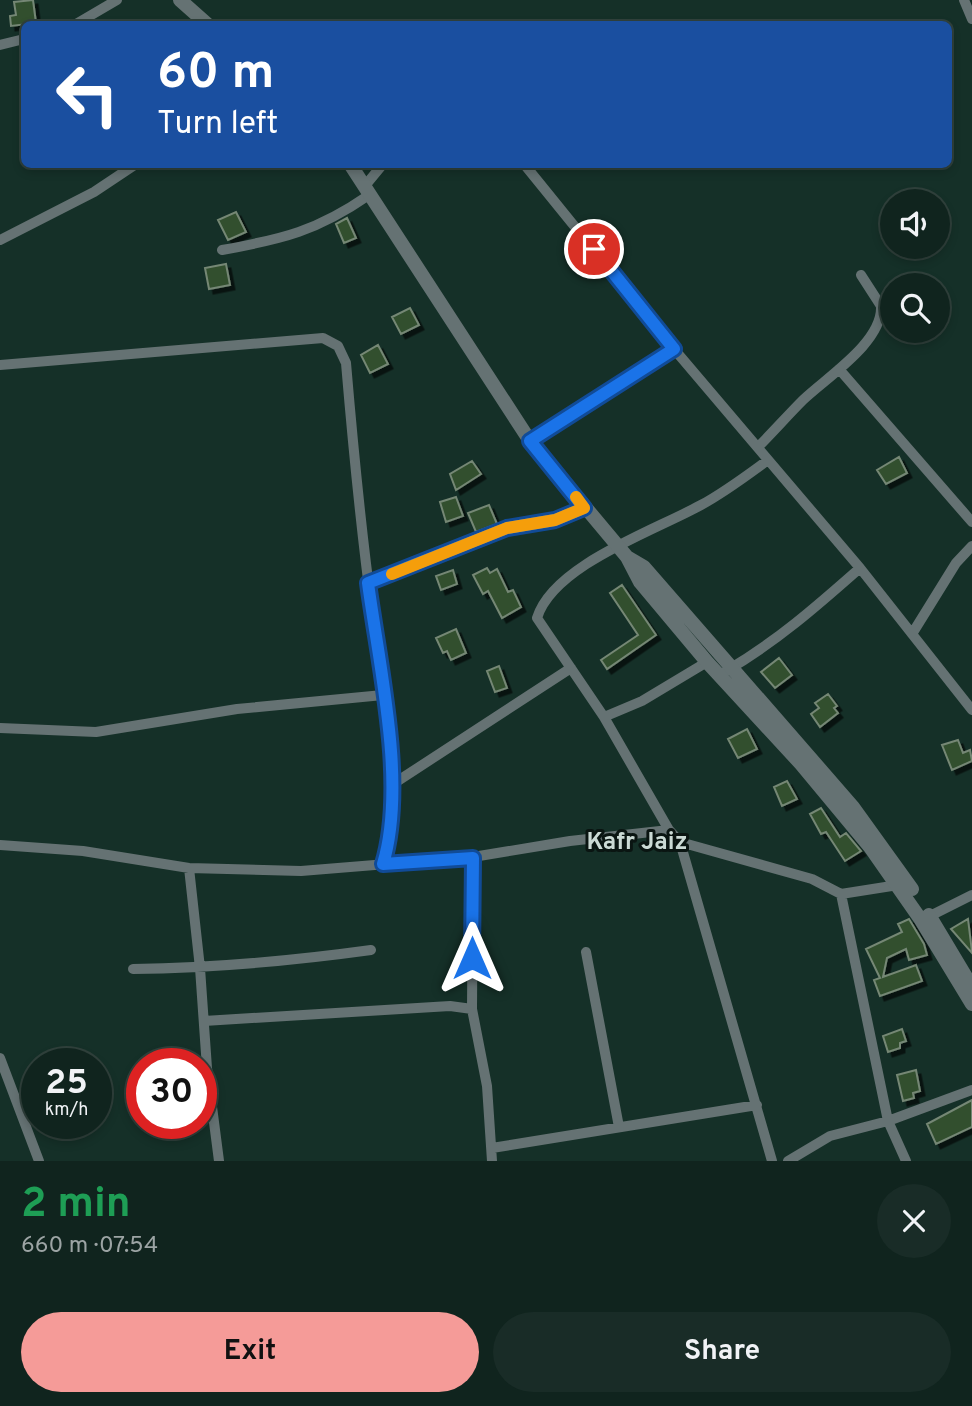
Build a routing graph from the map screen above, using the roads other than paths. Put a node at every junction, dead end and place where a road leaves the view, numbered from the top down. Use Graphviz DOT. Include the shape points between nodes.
graph roads {
  1 [pos="117,0"];
  2 [pos="180,0"];
  3 [pos="964,0"];
  4 [pos="972,19"];
  5 [pos="81,21"];
  6 [pos="204,21"];
  7 [pos="21,40"];
  8 [pos="0,45"];
  9 [pos="130,168"];
  10 [pos="353,168"];
  11 [pos="381,168"];
  12 [pos="527,168"];
  13 [pos="367,191"];
  14 [pos="0,240"];
  15 [pos="222,250"];
  16 [pos="861,275"];
  17 [pos="674,349"];
  18 [pos="0,365"];
  19 [pos="839,369"];
  20 [pos="530,441"];
  21 [pos="758,447"];
  22 [pos="768,460"];
  23 [pos="584,508"];
  24 [pos="972,522"];
  25 [pos="972,546"];
  26 [pos="622,552"];
  27 [pos="860,568"];
  28 [pos="368,583"];
  29 [pos="912,634"];
  30 [pos="707,662"];
  31 [pos="570,668"];
  32 [pos="725,671"];
  33 [pos="383,695"];
  34 [pos="972,709"];
  35 [pos="604,717"];
  36 [pos="0,728"];
  37 [pos="390,786"];
  38 [pos="669,830"];
  39 [pos="680,842"];
  40 [pos="0,845"];
  41 [pos="473,858"];
  42 [pos="383,864"];
  43 [pos="189,868"];
  44 [pos="898,885"];
  45 [pos="841,894"];
  46 [pos="972,895"];
  47 [pos="925,918"];
  48 [pos="371,950"];
  49 [pos="586,952"];
  50 [pos="200,968"];
  51 [pos="133,969"];
  52 [pos="972,987"];
  53 [pos="972,1004"];
  54 [pos="472,1009"];
  55 [pos="204,1021"];
  56 [pos="0,1058"];
  57 [pos="972,1090"];
  58 [pos="757,1105"];
  59 [pos="888,1121"];
  60 [pos="619,1127"];
  61 [pos="492,1148"];
  62 [pos="39,1161"];
  63 [pos="219,1161"];
  64 [pos="492,1161"];
  65 [pos="772,1161"];
  66 [pos="788,1161"];
  67 [pos="906,1161"];
  1 -- 5 [label="street"];
  2 -- 6 [label="street"];
  3 -- 4 [label="street"];
  7 -- 8 [label="street"];
  9 -- 14 [label="street" via="94,192"];
  10 -- 13 [label="street"];
  11 -- 13 [label="street"];
  12 -- 17 [label="street"];
  13 -- 15 [label="street" via="340,215 307,231"];
  13 -- 20 [label="street"];
  16 -- 19 [label="street" via="881,306 879,322"];
  17 -- 20 [label="street"];
  17 -- 21 [label="street"];
  18 -- 28 [label="street" via="323,338 332,341 346,363"];
  19 -- 21 [label="street"];
  19 -- 24 [label="street"];
  20 -- 23 [label="street"];
  21 -- 22 [label="street"];
  22 -- 26 [label="street"];
  22 -- 27 [label="street"];
  23 -- 26 [label="street"];
  23 -- 28 [label="street" via="555,520 507,528"];
  25 -- 29 [label="street" via="956,563"];
  26 -- 30 [label="street" via="640,582"];
  26 -- 31 [label="street" via="564,581 537,616"];
  26 -- 32 [label="street" via="644,567"];
  27 -- 29 [label="street"];
  27 -- 32 [label="street" via="790,629"];
  28 -- 33 [label="street"];
  29 -- 34 [label="street"];
  30 -- 32 [label="street"];
  30 -- 35 [label="street" via="642,701"];
  31 -- 35 [label="street"];
  31 -- 37 [label="street"];
  32 -- 44 [label="street"];
  32 -- 47 [label="street" via="853,807"];
  33 -- 36 [label="street" via="237,709 96,732"];
  33 -- 37 [label="street"];
  35 -- 38 [label="street"];
  37 -- 42 [label="street"];
  38 -- 39 [label="street"];
  38 -- 41 [label="street"];
  39 -- 45 [label="street" via="812,879"];
  39 -- 58 [label="street"];
  40 -- 43 [label="street" via="71,850"];
  41 -- 42 [label="street"];
  41 -- 54 [label="street"];
  42 -- 43 [label="street" via="301,871"];
  43 -- 50 [label="street"];
  44 -- 45 [label="street"];
  44 -- 47 [label="street"];
  45 -- 59 [label="street"];
  46 -- 47 [label="street"];
  47 -- 52 [label="street"];
  47 -- 53 [label="street"];
  48 -- 50 [label="street"];
  49 -- 60 [label="street"];
  50 -- 51 [label="street"];
  50 -- 55 [label="street"];
  54 -- 55 [label="street" via="450,1006"];
  54 -- 61 [label="street" via="487,1086"];
  55 -- 63 [label="street"];
  56 -- 62 [label="street"];
  57 -- 59 [label="street"];
  58 -- 60 [label="street"];
  58 -- 65 [label="street"];
  59 -- 66 [label="street" via="830,1136"];
  59 -- 67 [label="street"];
  60 -- 61 [label="street"];
  61 -- 64 [label="street"];
}
